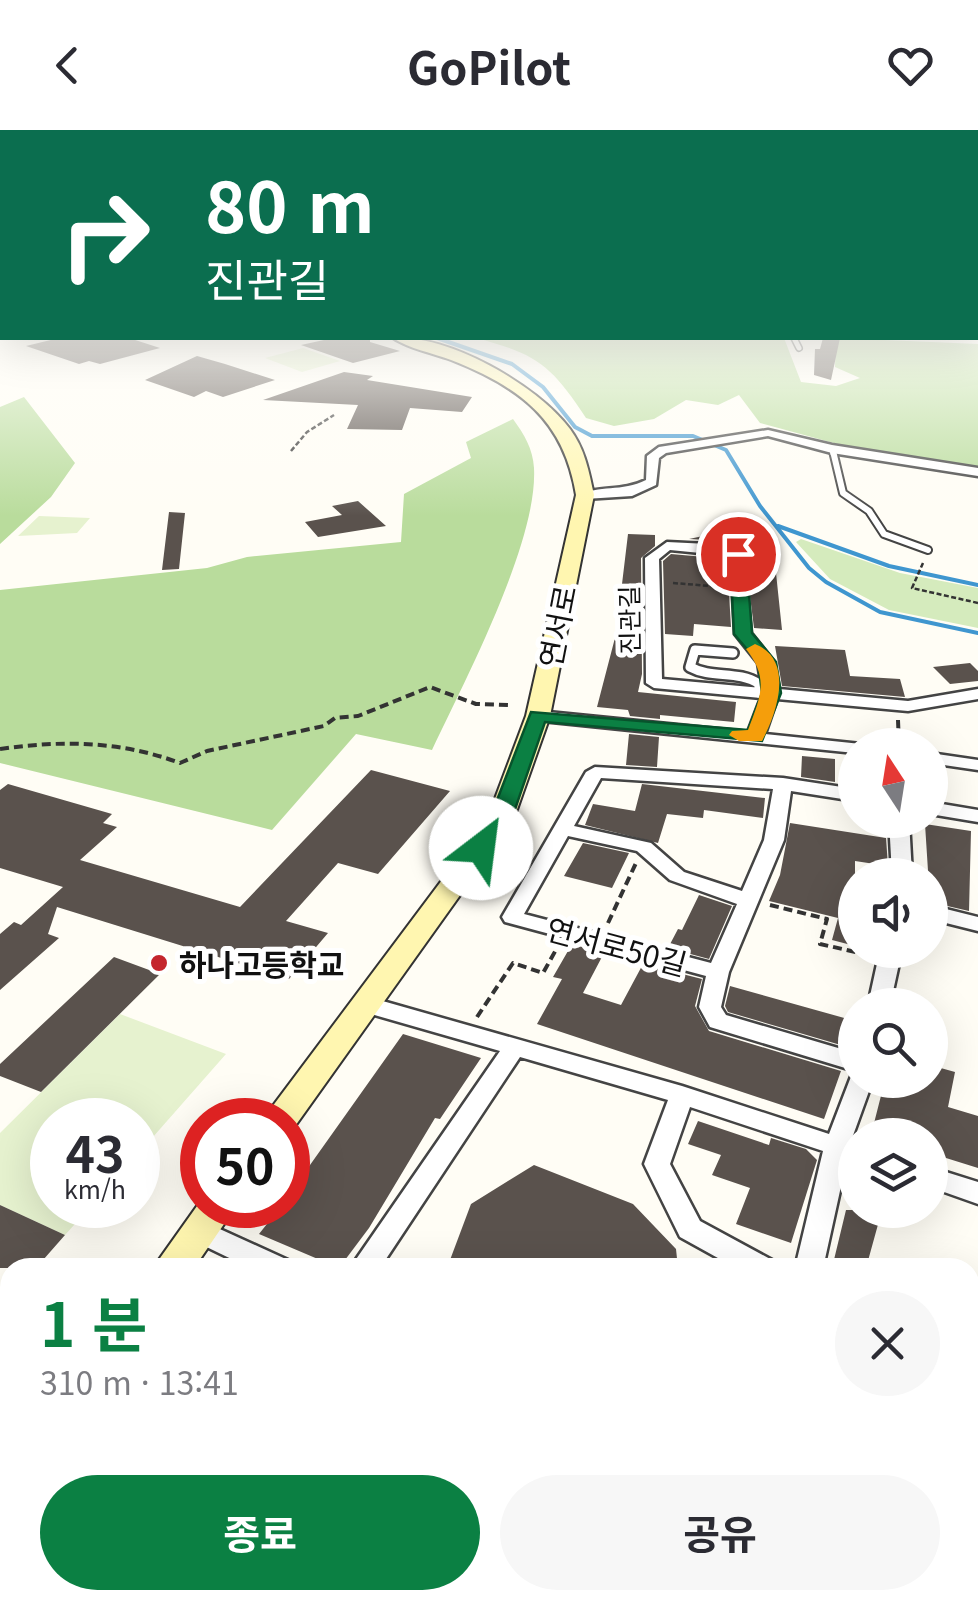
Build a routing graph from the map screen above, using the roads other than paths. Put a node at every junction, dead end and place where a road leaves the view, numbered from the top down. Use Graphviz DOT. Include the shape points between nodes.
graph roads {
  1 [pos="503,378"];
  2 [pos="832,449"];
  3 [pos="978,472"];
  4 [pos="585,495"];
  5 [pos="928,550"];
  6 [pos="733,653"];
  7 [pos="765,693"];
  8 [pos="978,694"];
  9 [pos="525,710"];
  10 [pos="755,736"];
  11 [pos="838,746"];
  12 [pos="948,761"];
  13 [pos="978,765"];
  14 [pos="783,784"];
  15 [pos="838,792"];
  16 [pos="948,811"];
  17 [pos="978,816"];
  18 [pos="562,828"];
  19 [pos="750,900"];
  20 [pos="948,916"];
  21 [pos="978,924"];
  22 [pos="718,972"];
  23 [pos="364,1004"];
  24 [pos="515,1047"];
  25 [pos="838,1057"];
  26 [pos="682,1095"];
  27 [pos="296,1098"];
  28 [pos="838,1146"];
  29 [pos="838,1175"];
  30 [pos="948,1182"];
  31 [pos="978,1192"];
  32 [pos="202,1228"];
  33 [pos="224,1228"];
  34 [pos="180,1258"];
  35 [pos="264,1258"];
  36 [pos="371,1258"];
  37 [pos="744,1258"];
  38 [pos="812,1258"];
  1 -- 4 [label="main road, 연서로" via="567,438"];
  2 -- 3 [label="street"];
  2 -- 4 [label="street" via="768,433 663,450 653,456 652,482 632,492"];
  2 -- 5 [label="lane" via="843,493 869,511 884,534"];
  4 -- 9 [label="main road, 연서로"];
  6 -- 7 [label="lane" via="695,650 690,667 750,677"];
  7 -- 7 [label="street, 진관길" via="766,662 743,634 738,554 667,546 652,558 654,682"];
  7 -- 8 [label="street, 진관길" via="897,705"];
  7 -- 10 [label="street"];
  9 -- 10 [label="street"];
  9 -- 23 [label="main road, 연서로" via="500,821"];
  10 -- 11 [label="street"];
  12 -- 13 [label="street"];
  14 -- 15 [label="street, 연서로50길"];
  14 -- 18 [label="street, 연서로50길" via="595,772"];
  14 -- 19 [label="street, 연서로50길" via="774,840"];
  16 -- 17 [label="street"];
  18 -- 19 [label="street" via="644,847 677,876"];
  18 -- 22 [label="street, 연서로50길" via="512,917"];
  19 -- 22 [label="street, 연서로50길"];
  20 -- 21 [label="street"];
  22 -- 25 [label="street, 연서로50길" via="710,1007 718,1021"];
  23 -- 24 [label="street"];
  23 -- 27 [label="main road, 연서로"];
  24 -- 26 [label="street"];
  24 -- 36 [label="street"];
  26 -- 28 [label="street"];
  26 -- 37 [label="street" via="657,1164 690,1229"];
  29 -- 38 [label="street"];
  30 -- 31 [label="street"];
  32 -- 34 [label="main road"];
  33 -- 35 [label="street"];
}
